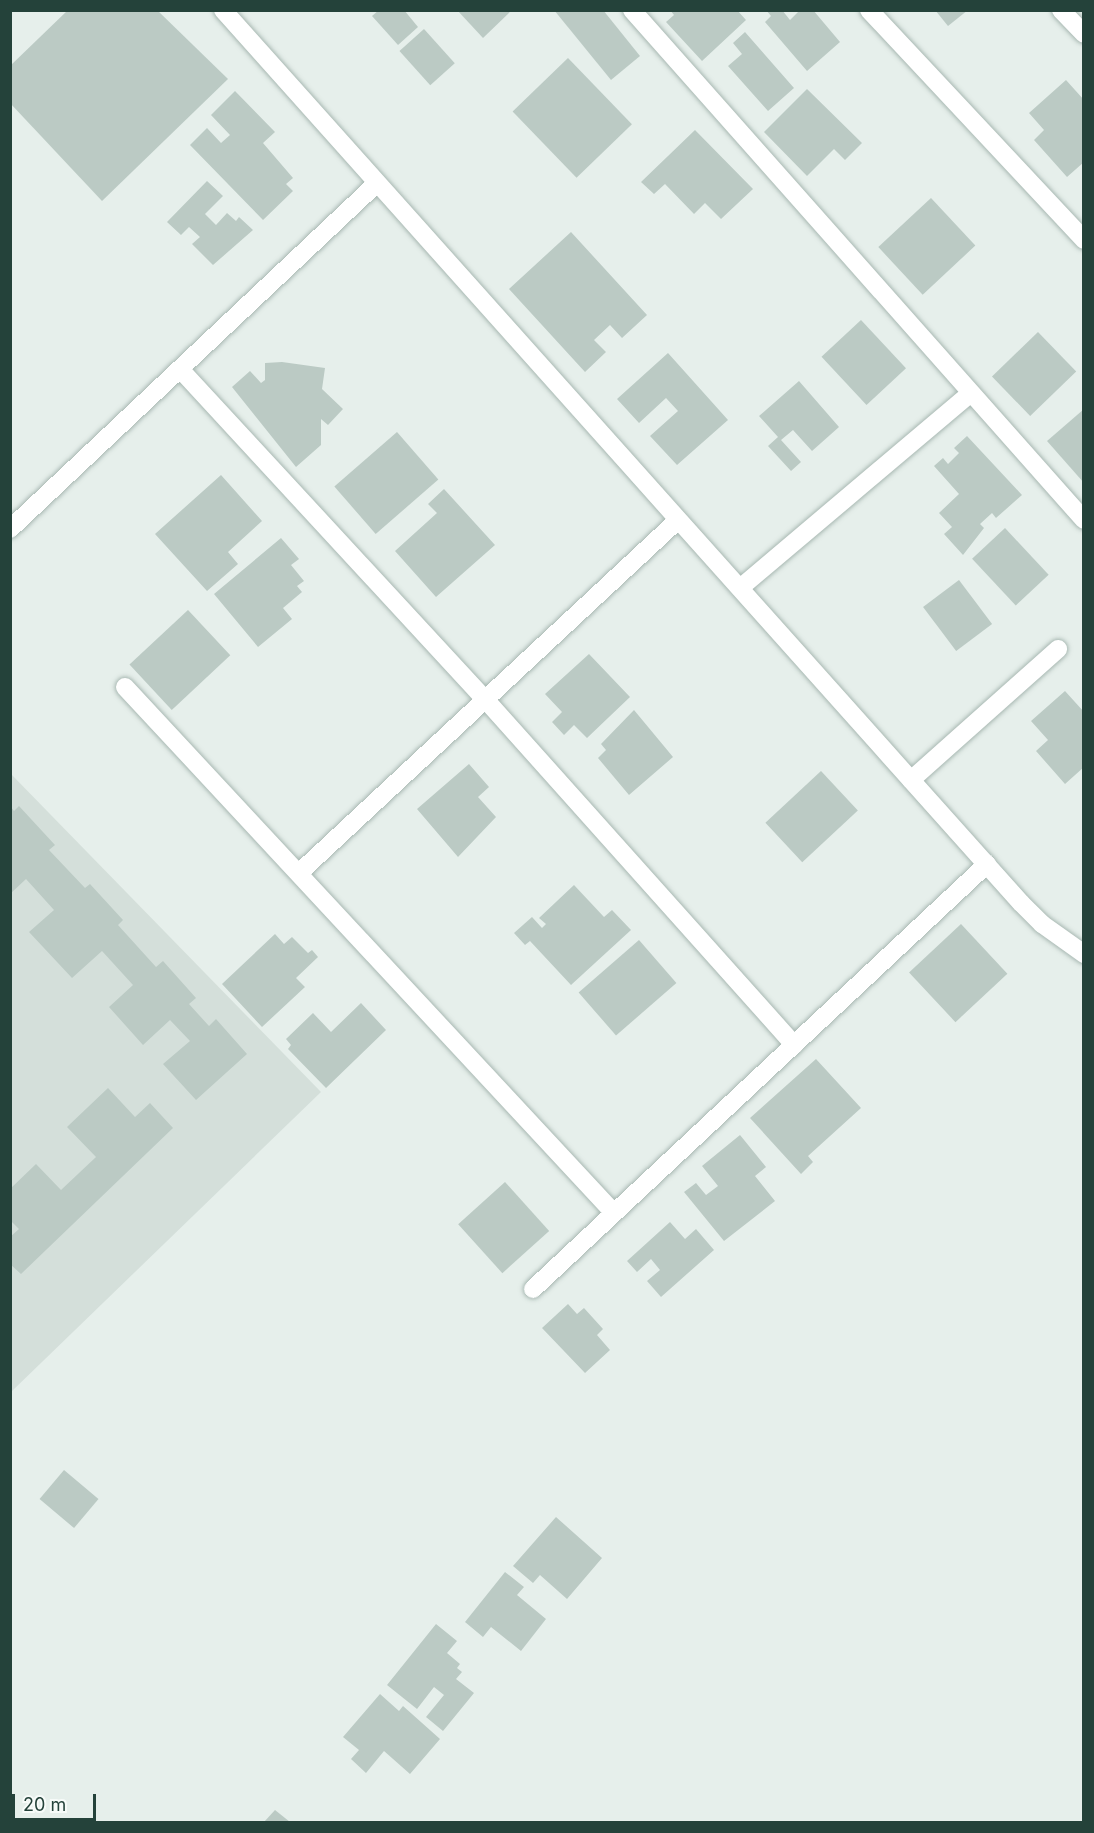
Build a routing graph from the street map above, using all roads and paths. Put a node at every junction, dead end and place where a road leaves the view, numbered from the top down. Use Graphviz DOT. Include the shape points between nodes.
graph roads {
  1 [pos="223,10"];
  2 [pos="632,10"];
  3 [pos="868,10"];
  4 [pos="1061,10"];
  5 [pos="1083,34"];
  6 [pos="377,183"];
  7 [pos="1083,240"];
  8 [pos="180,369"];
  9 [pos="971,393"];
  10 [pos="678,519"];
  11 [pos="1083,520"];
  12 [pos="10,530"];
  13 [pos="740,588"];
  14 [pos="1058,649"];
  15 [pos="125,687"];
  16 [pos="485,699"];
  17 [pos="911,780"];
  18 [pos="987,864"];
  19 [pos="299,873"];
  20 [pos="1083,954"];
  21 [pos="794,1045"];
  22 [pos="614,1213"];
  23 [pos="533,1288"];
  1 -- 6 [label="street"];
  2 -- 9 [label="street"];
  3 -- 7 [label="street"];
  4 -- 5 [label="street"];
  6 -- 8 [label="street"];
  6 -- 10 [label="street"];
  8 -- 12 [label="street"];
  8 -- 16 [label="street"];
  9 -- 11 [label="street"];
  9 -- 13 [label="street"];
  10 -- 13 [label="street"];
  10 -- 16 [label="street"];
  13 -- 17 [label="street"];
  14 -- 17 [label="street"];
  15 -- 19 [label="street"];
  16 -- 19 [label="street"];
  16 -- 21 [label="street"];
  17 -- 18 [label="street"];
  18 -- 20 [label="street" via="1042,924"];
  18 -- 21 [label="street"];
  19 -- 22 [label="street"];
  21 -- 22 [label="street"];
  22 -- 23 [label="street"];
}
